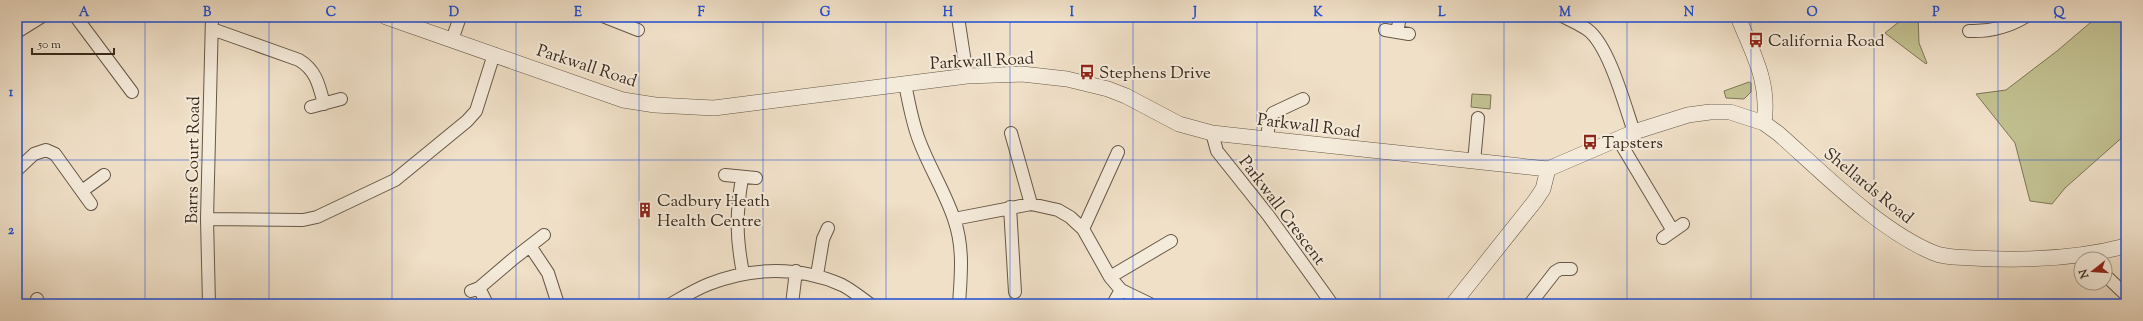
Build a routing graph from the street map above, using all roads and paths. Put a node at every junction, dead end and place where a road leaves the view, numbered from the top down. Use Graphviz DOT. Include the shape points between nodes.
graph roads {
  1 [pos="41,17"];
  2 [pos="76,17"];
  3 [pos="386,17"];
  4 [pos="460,17"];
  5 [pos="605,17"];
  6 [pos="958,17"];
  7 [pos="1400,17"];
  8 [pos="1564,17"];
  9 [pos="1738,17"];
  10 [pos="2025,17"];
  11 [pos="212,23"];
  12 [pos="638,30"];
  13 [pos="1385,30"];
  14 [pos="1969,31"];
  15 [pos="17,32"];
  16 [pos="1397,32"];
  17 [pos="1409,34"];
  18 [pos="452,40"];
  19 [pos="494,54"];
  20 [pos="967,76"];
  21 [pos="905,84"];
  22 [pos="132,92"];
  23 [pos="340,99"];
  24 [pos="1303,99"];
  25 [pos="324,104"];
  26 [pos="311,107"];
  27 [pos="1478,118"];
  28 [pos="1670,120"];
  29 [pos="1764,123"];
  30 [pos="1634,132"];
  31 [pos="1011,133"];
  32 [pos="1212,133"];
  33 [pos="1267,139"];
  34 [pos="1618,139"];
  35 [pos="1118,152"];
  36 [pos="1474,162"];
  37 [pos="1548,169"];
  38 [pos="17,170"];
  39 [pos="725,175"];
  40 [pos="104,176"];
  41 [pos="742,178"];
  42 [pos="756,178"];
  43 [pos="82,191"];
  44 [pos="91,204"];
  45 [pos="1031,204"];
  46 [pos="1010,208"];
  47 [pos="954,219"];
  48 [pos="207,220"];
  49 [pos="828,228"];
  50 [pos="1083,229"];
  51 [pos="1673,231"];
  52 [pos="544,236"];
  53 [pos="1171,241"];
  54 [pos="530,246"];
  55 [pos="2126,246"];
  56 [pos="2107,251"];
  57 [pos="2073,258"];
  58 [pos="1571,269"];
  59 [pos="796,271"];
  60 [pos="743,274"];
  61 [pos="817,275"];
  62 [pos="1110,277"];
  63 [pos="2113,282"];
  64 [pos="1121,290"];
  65 [pos="1016,292"];
  66 [pos="2126,296"];
  67 [pos="209,304"];
  68 [pos="487,304"];
  69 [pos="558,304"];
  70 [pos="671,304"];
  71 [pos="792,304"];
  72 [pos="870,304"];
  73 [pos="959,304"];
  74 [pos="1113,304"];
  75 [pos="1150,304"];
  76 [pos="1332,304"];
  77 [pos="1453,304"];
  78 [pos="1530,304"];
  1 -- 15 [label="street"];
  2 -- 22 [label="street"];
  3 -- 18 [label="street, Parkwall Road"];
  4 -- 18 [label="street"];
  5 -- 12 [label="street"];
  6 -- 20 [label="street"];
  7 -- 16 [label="street"];
  8 -- 30 [label="street" via="1589,31 1606,54"];
  9 -- 29 [label="street" via="1765,85 1767,105"];
  10 -- 14 [label="street" via="2000,28 1982,32"];
  11 -- 25 [label="street" via="309,66 316,77"];
  11 -- 48 [label="street, Barrs Court Road"];
  13 -- 16 [label="street"];
  16 -- 17 [label="street"];
  18 -- 19 [label="street, Parkwall Road"];
  19 -- 21 [label="street, Parkwall Road" via="623,100 693,108 735,107"];
  19 -- 48 [label="street" via="476,111 395,180 317,217 303,220"];
  20 -- 21 [label="street, Parkwall Road"];
  20 -- 32 [label="street, Parkwall Road" via="1022,74 1093,84 1126,96 1179,124"];
  21 -- 47 [label="street" via="919,140"];
  23 -- 25 [label="street"];
  24 -- 33 [label="street" via="1273,113"];
  25 -- 26 [label="street"];
  27 -- 36 [label="street"];
  28 -- 29 [label="street, Shellards Road" via="1710,112 1730,112"];
  28 -- 30 [label="street, Parkwall Road"];
  29 -- 57 [label="street, Shellards Road" via="1879,221 1908,241 1935,254 1999,259"];
  30 -- 34 [label="street, Parkwall Road"];
  31 -- 45 [label="street"];
  32 -- 33 [label="street, Parkwall Road"];
  32 -- 76 [label="street, Parkwall Crescent" via="1217,151 1268,215"];
  33 -- 36 [label="street, Parkwall Road"];
  34 -- 37 [label="street, Parkwall Road"];
  34 -- 51 [label="street"];
  35 -- 50 [label="street"];
  36 -- 37 [label="street, Parkwall Road"];
  37 -- 77 [label="street" via="1535,201"];
  38 -- 43 [label="street" via="34,154 46,150 54,154"];
  39 -- 41 [label="street"];
  40 -- 43 [label="street"];
  41 -- 42 [label="street"];
  41 -- 60 [label="street" via="737,211 737,244"];
  43 -- 44 [label="street"];
  45 -- 46 [label="street"];
  45 -- 50 [label="street" via="1058,210"];
  46 -- 47 [label="street"];
  46 -- 65 [label="street"];
  47 -- 73 [label="street" via="960,243 962,269"];
  48 -- 67 [label="street, Barrs Court Road"];
  49 -- 61 [label="street" via="823,239"];
  50 -- 62 [label="street"];
  52 -- 54 [label="street"];
  53 -- 62 [label="street"];
  54 -- 68 [label="street" via="475,290"];
  54 -- 69 [label="street" via="548,273"];
  55 -- 56 [label="street, Shellards Road"];
  58 -- 78 [label="street" via="1560,269 1555,272"];
  59 -- 60 [label="street"];
  59 -- 61 [label="street"];
  59 -- 71 [label="street"];
  60 -- 70 [label="street" via="708,284"];
  61 -- 72 [label="street" via="844,286"];
  62 -- 64 [label="street"];
  63 -- 66 [label="street"];
  64 -- 74 [label="street"];
  64 -- 75 [label="street"];
}
